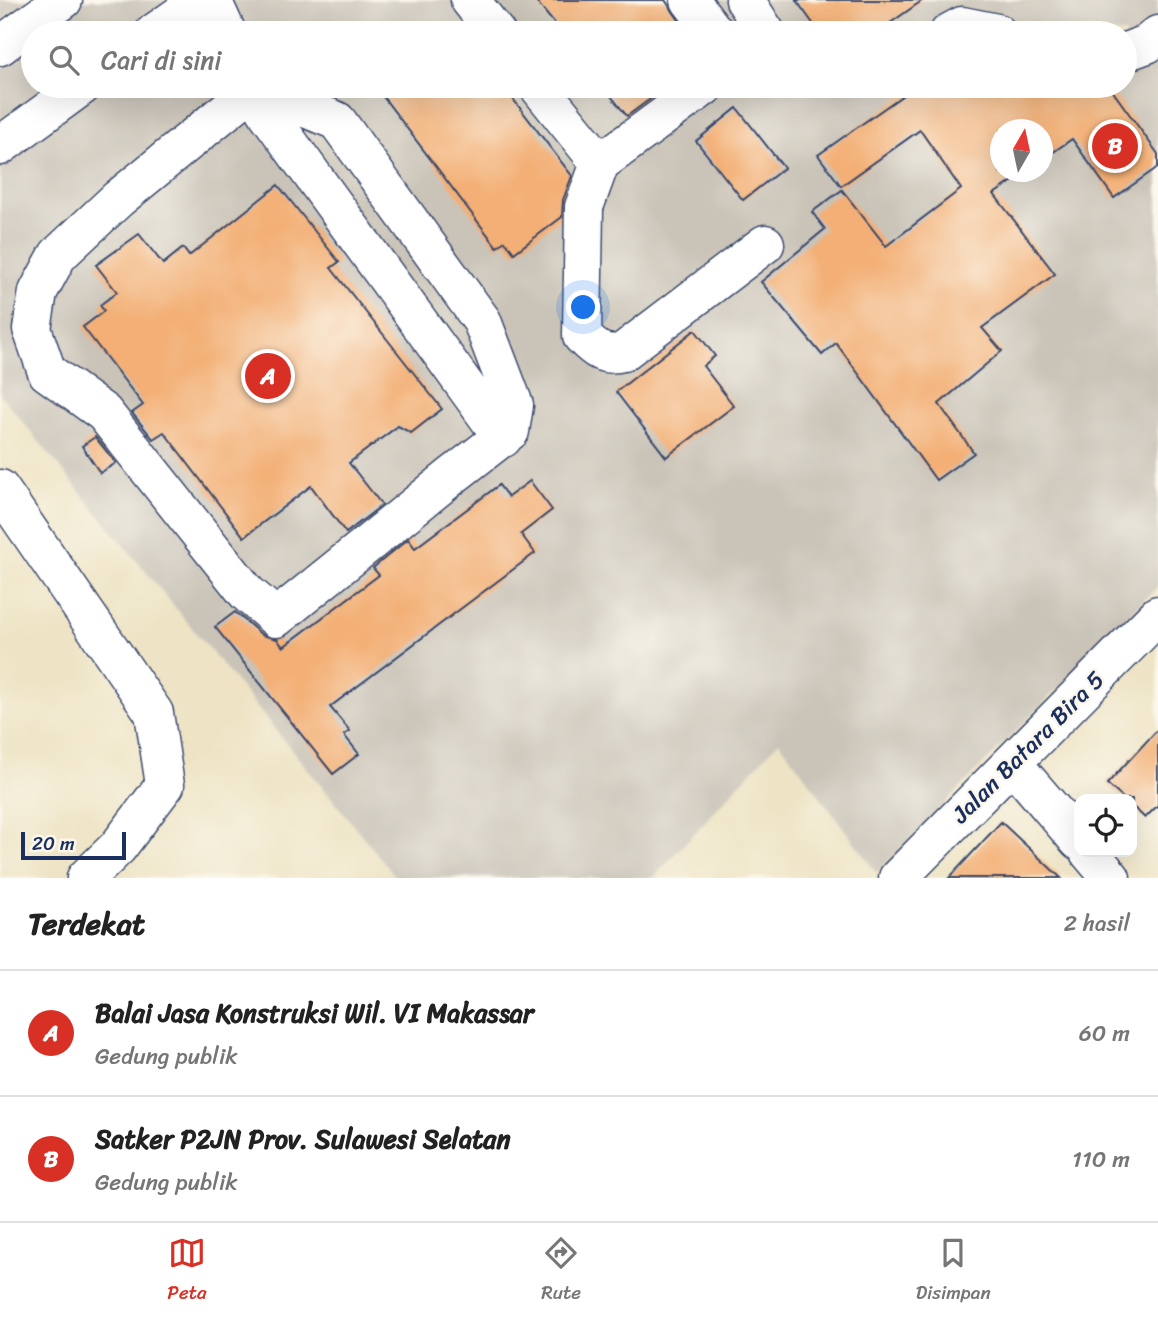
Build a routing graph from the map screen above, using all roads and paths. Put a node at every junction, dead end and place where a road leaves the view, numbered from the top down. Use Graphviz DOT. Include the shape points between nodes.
graph roads {
  1 [pos="63,0"];
  2 [pos="201,0"];
  3 [pos="212,0"];
  4 [pos="470,0"];
  5 [pos="690,0"];
  6 [pos="745,0"];
  7 [pos="34,21"];
  8 [pos="171,21"];
  9 [pos="222,21"];
  10 [pos="487,21"];
  11 [pos="706,21"];
  12 [pos="758,21"];
  13 [pos="21,31"];
  14 [pos="1158,35"];
  15 [pos="0,46"];
  16 [pos="1137,48"];
  17 [pos="66,98"];
  18 [pos="240,98"];
  19 [pos="259,98"];
  20 [pos="280,98"];
  21 [pos="548,98"];
  22 [pos="689,98"];
  23 [pos="0,146"];
  24 [pos="600,163"];
  25 [pos="765,244"];
  26 [pos="503,438"];
  27 [pos="0,489"];
  28 [pos="1158,615"];
  29 [pos="1013,764"];
  30 [pos="1074,835"];
  31 [pos="1093,857"];
  32 [pos="86,878"];
  33 [pos="898,878"];
  34 [pos="1111,878"];
  1 -- 7 [label="street"];
  2 -- 8 [label="street"];
  3 -- 9 [label="street"];
  4 -- 10 [label="street"];
  5 -- 11 [label="street"];
  6 -- 12 [label="street"];
  13 -- 15 [label="street"];
  14 -- 16 [label="street"];
  17 -- 23 [label="street"];
  18 -- 26 [label="street" via="58,255 38,292 32,329 47,372 104,412 247,593 276,618"];
  19 -- 26 [label="street"];
  20 -- 26 [label="street" via="337,121 482,321 514,405 510,431"];
  21 -- 24 [label="street"];
  22 -- 24 [label="street"];
  24 -- 25 [label="street" via="584,207 581,310 582,336 595,350 611,355 623,352"];
  27 -- 32 [label="street" via="154,713 165,785 118,847"];
  28 -- 29 [label="street, Jalan Batara Bira 5"];
  29 -- 30 [label="street"];
  29 -- 33 [label="street, Jalan Batara Bira 5"];
  31 -- 34 [label="street"];
}
